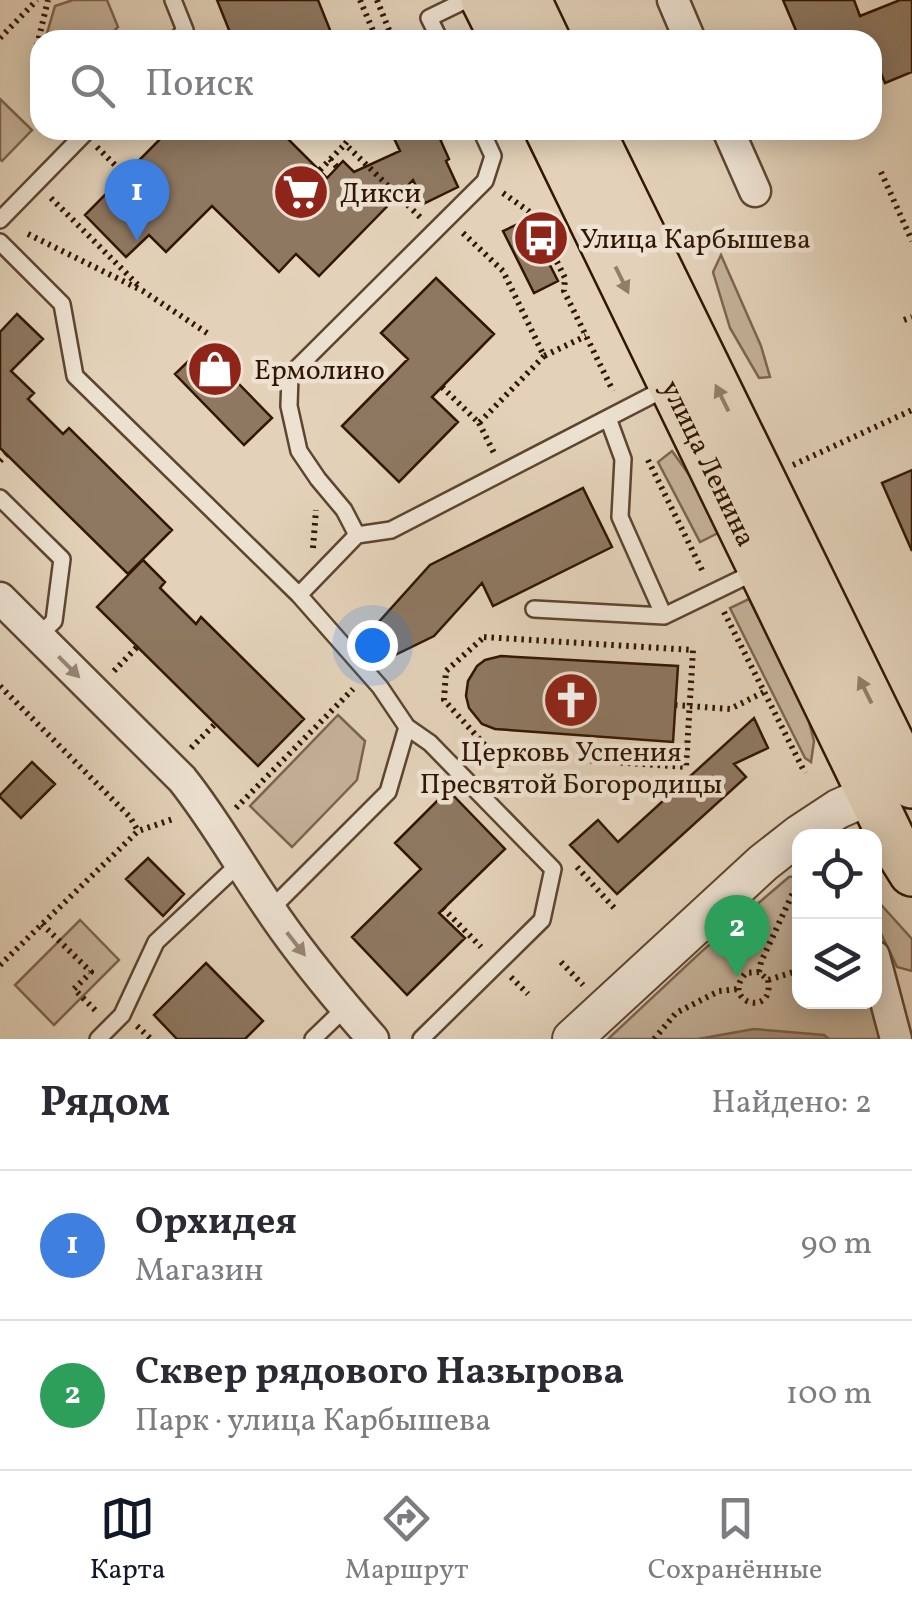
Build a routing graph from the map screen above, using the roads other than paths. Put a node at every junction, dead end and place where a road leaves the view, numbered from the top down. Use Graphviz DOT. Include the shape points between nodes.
graph roads {
  1 [pos="173,0"];
  2 [pos="466,0"];
  3 [pos="484,0"];
  4 [pos="528,0"];
  5 [pos="673,0"];
  6 [pos="186,30"];
  7 [pos="435,30"];
  8 [pos="499,30"];
  9 [pos="542,30"];
  10 [pos="686,30"];
  11 [pos="78,140"];
  12 [pos="486,140"];
  13 [pos="553,140"];
  14 [pos="595,140"];
  15 [pos="732,140"];
  16 [pos="755,191"];
  17 [pos="0,220"];
  18 [pos="0,242"];
  19 [pos="672,385"];
  20 [pos="615,414"];
  21 [pos="0,498"];
  22 [pos="357,536"];
  23 [pos="761,568"];
  24 [pos="305,589"];
  25 [pos="0,598"];
  26 [pos="534,608"];
  27 [pos="664,616"];
  28 [pos="38,636"];
  29 [pos="407,727"];
  30 [pos="875,801"];
  31 [pos="240,863"];
  32 [pos="912,873"];
  33 [pos="270,910"];
  34 [pos="882,986"];
  35 [pos="346,1008"];
  36 [pos="98,1039"];
  37 [pos="313,1039"];
  38 [pos="373,1039"];
  39 [pos="421,1039"];
  40 [pos="572,1039"];
  41 [pos="896,1039"];
  1 -- 6 [label="lane"];
  2 -- 7 [label="lane" via="429,18"];
  3 -- 8 [label="main road"];
  4 -- 9 [label="main road"];
  5 -- 10 [label="street"];
  11 -- 17 [label="lane"];
  12 -- 22 [label="lane" via="493,156 486,181 290,375 298,452"];
  13 -- 19 [label="main road, улица Ленина, one-way"];
  30 -- 14 [label="main road, улица Ленина, one-way"];
  15 -- 16 [label="street"];
  18 -- 24 [label="lane" via="62,304 75,376"];
  19 -- 20 [label="lane"];
  19 -- 23 [label="main road, улица Ленина"];
  20 -- 22 [label="lane" via="391,530"];
  20 -- 27 [label="lane" via="623,459 620,518"];
  21 -- 28 [label="lane" via="62,559 54,621"];
  22 -- 24 [label="lane"];
  23 -- 27 [label="lane"];
  23 -- 30 [label="main road, улица Ленина"];
  24 -- 29 [label="lane"];
  25 -- 28 [label="street"];
  26 -- 27 [label="lane"];
  28 -- 31 [label="street, one-way" via="182,779"];
  29 -- 33 [label="lane" via="388,792"];
  29 -- 39 [label="lane" via="553,869 542,920"];
  30 -- 32 [label="main road"];
  30 -- 40 [label="street" via="800,834 763,863"];
  31 -- 33 [label="street"];
  31 -- 36 [label="lane" via="156,942 122,1016"];
  33 -- 35 [label="street, one-way"];
  34 -- 41 [label="street"];
  35 -- 37 [label="lane"];
  35 -- 38 [label="street"];
}
